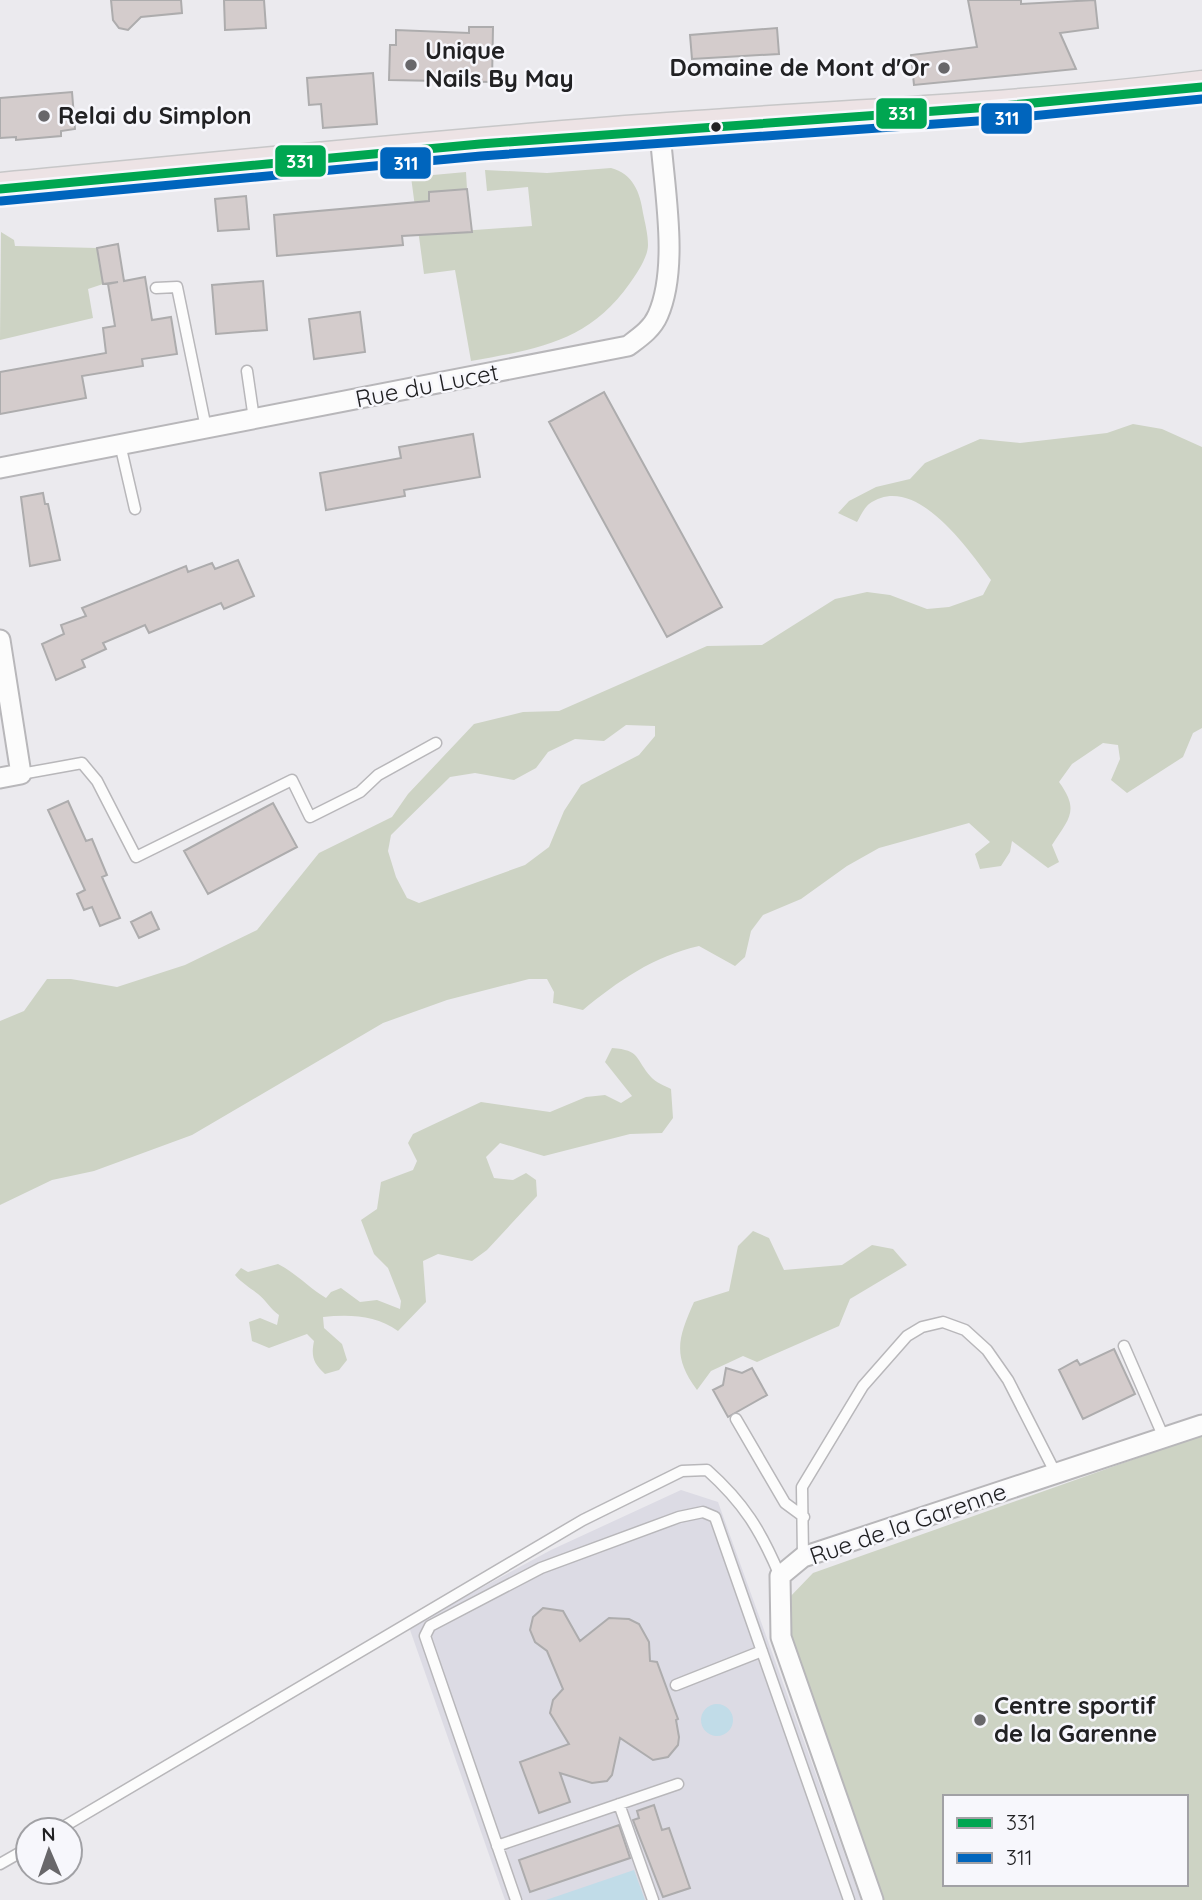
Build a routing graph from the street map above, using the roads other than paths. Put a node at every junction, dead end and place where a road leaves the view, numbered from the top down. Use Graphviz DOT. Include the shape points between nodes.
graph roads {
  1 [pos="1202,87"];
  2 [pos="660,130"];
  3 [pos="0,189"];
  4 [pos="156,288"];
  5 [pos="247,371"];
  6 [pos="254,419"];
  7 [pos="206,428"];
  8 [pos="120,444"];
  9 [pos="0,468"];
  10 [pos="135,509"];
  11 [pos="0,640"];
  12 [pos="436,743"];
  13 [pos="21,774"];
  14 [pos="0,778"];
  15 [pos="1124,1346"];
  16 [pos="736,1419"];
  17 [pos="1202,1425"];
  18 [pos="1164,1438"];
  19 [pos="1056,1474"];
  20 [pos="804,1517"];
  21 [pos="803,1557"];
  22 [pos="780,1576"];
  23 [pos="762,1651"];
  24 [pos="676,1685"];
  25 [pos="678,1784"];
  26 [pos="619,1804"];
  27 [pos="82,1816"];
  28 [pos="497,1846"];
  29 [pos="516,1900"];
  30 [pos="653,1900"];
  31 [pos="849,1900"];
  32 [pos="873,1900"];
  1 -- 2 [label="main road" via="1032,105"];
  2 -- 3 [label="main road"];
  2 -- 6 [label="street, Rue du Lucet" via="667,277 659,314 648,332 628,346 597,354"];
  4 -- 7 [label="lane" via="177,287"];
  5 -- 6 [label="lane"];
  6 -- 7 [label="street, Rue du Lucet"];
  7 -- 8 [label="street, Rue du Lucet"];
  8 -- 9 [label="street, Rue du Lucet"];
  8 -- 10 [label="lane"];
  11 -- 13 [label="street"];
  12 -- 13 [label="lane" via="378,775 360,792 310,817 292,780 136,857 97,781 82,763"];
  13 -- 14 [label="street"];
  15 -- 18 [label="lane"];
  16 -- 20 [label="lane" via="785,1503"];
  17 -- 18 [label="street, Rue de la Garenne"];
  18 -- 19 [label="street, Rue de la Garenne"];
  19 -- 20 [label="lane" via="1008,1380 987,1350 965,1330 943,1322 908,1336 863,1386 802,1487"];
  19 -- 21 [label="street, Rue de la Garenne"];
  20 -- 21 [label="lane"];
  21 -- 22 [label="street, Rue de la Garenne"];
  22 -- 27 [label="lane" via="761,1531 733,1493 707,1470 682,1471 583,1520"];
  22 -- 32 [label="street, Rue de la Garenne" via="781,1637"];
  23 -- 24 [label="lane"];
  23 -- 28 [label="lane" via="715,1517 703,1512 541,1567 430,1626 426,1644"];
  23 -- 31 [label="lane"];
  25 -- 26 [label="lane"];
  26 -- 28 [label="lane"];
  26 -- 30 [label="lane"];
  28 -- 29 [label="lane"];
}
